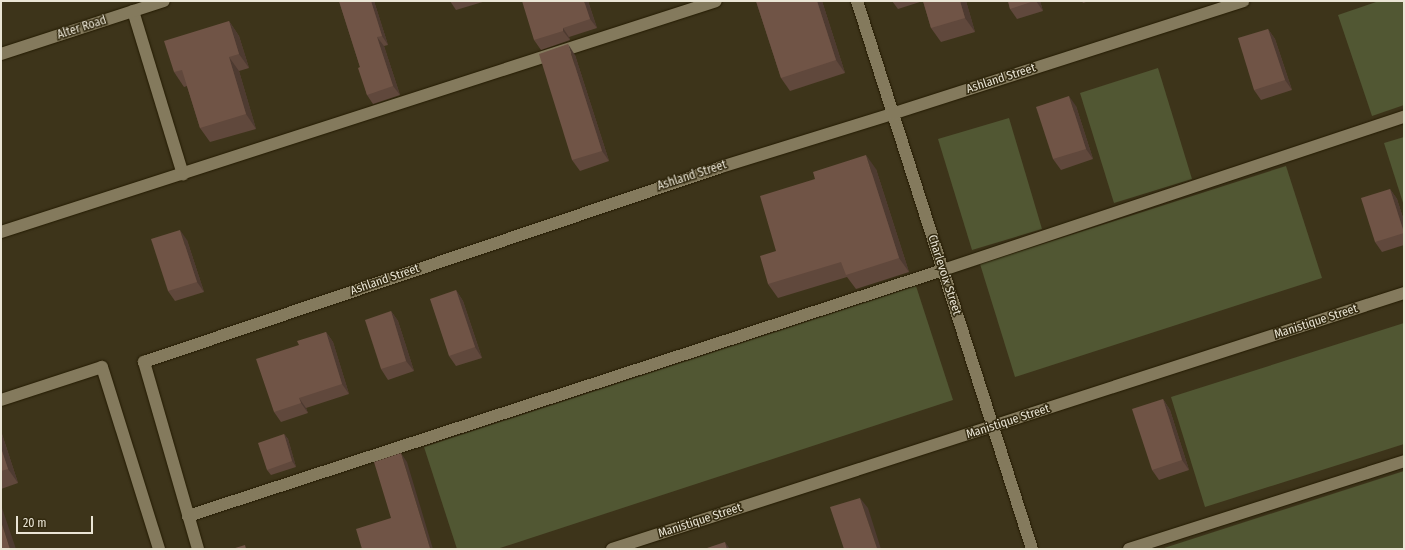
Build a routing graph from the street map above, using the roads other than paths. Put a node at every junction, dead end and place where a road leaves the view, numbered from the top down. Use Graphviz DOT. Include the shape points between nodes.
graph roads {
  1 [pos="164,1"];
  2 [pos="716,1"];
  3 [pos="857,1"];
  4 [pos="1243,1"];
  5 [pos="133,11"];
  6 [pos="1,54"];
  7 [pos="892,114"];
  8 [pos="1404,117"];
  9 [pos="183,175"];
  10 [pos="1,232"];
  11 [pos="943,270"];
  12 [pos="1404,293"];
  13 [pos="1,400"];
  14 [pos="994,427"];
  15 [pos="1404,461"];
  16 [pos="188,516"];
  17 [pos="159,549"];
  18 [pos="198,549"];
  19 [pos="612,549"];
  20 [pos="1032,549"];
  21 [pos="1129,549"];
  1 -- 5 [label="street, Alter Road"];
  2 -- 9 [label="street"];
  3 -- 7 [label="street, Charlevoix Street"];
  4 -- 7 [label="street, Ashland Street"];
  5 -- 6 [label="street, Alter Road"];
  5 -- 9 [label="street"];
  7 -- 11 [label="street, Charlevoix Street"];
  7 -- 16 [label="street, Ashland Street" via="720,167 144,362"];
  8 -- 11 [label="street"];
  9 -- 10 [label="street"];
  11 -- 14 [label="street, Charlevoix Street"];
  11 -- 16 [label="street"];
  12 -- 14 [label="street, Manistique Street"];
  13 -- 17 [label="street" via="102,366"];
  14 -- 19 [label="street, Manistique Street"];
  14 -- 20 [label="street, Charlevoix Street"];
  15 -- 21 [label="street"];
  16 -- 18 [label="street"];
}
